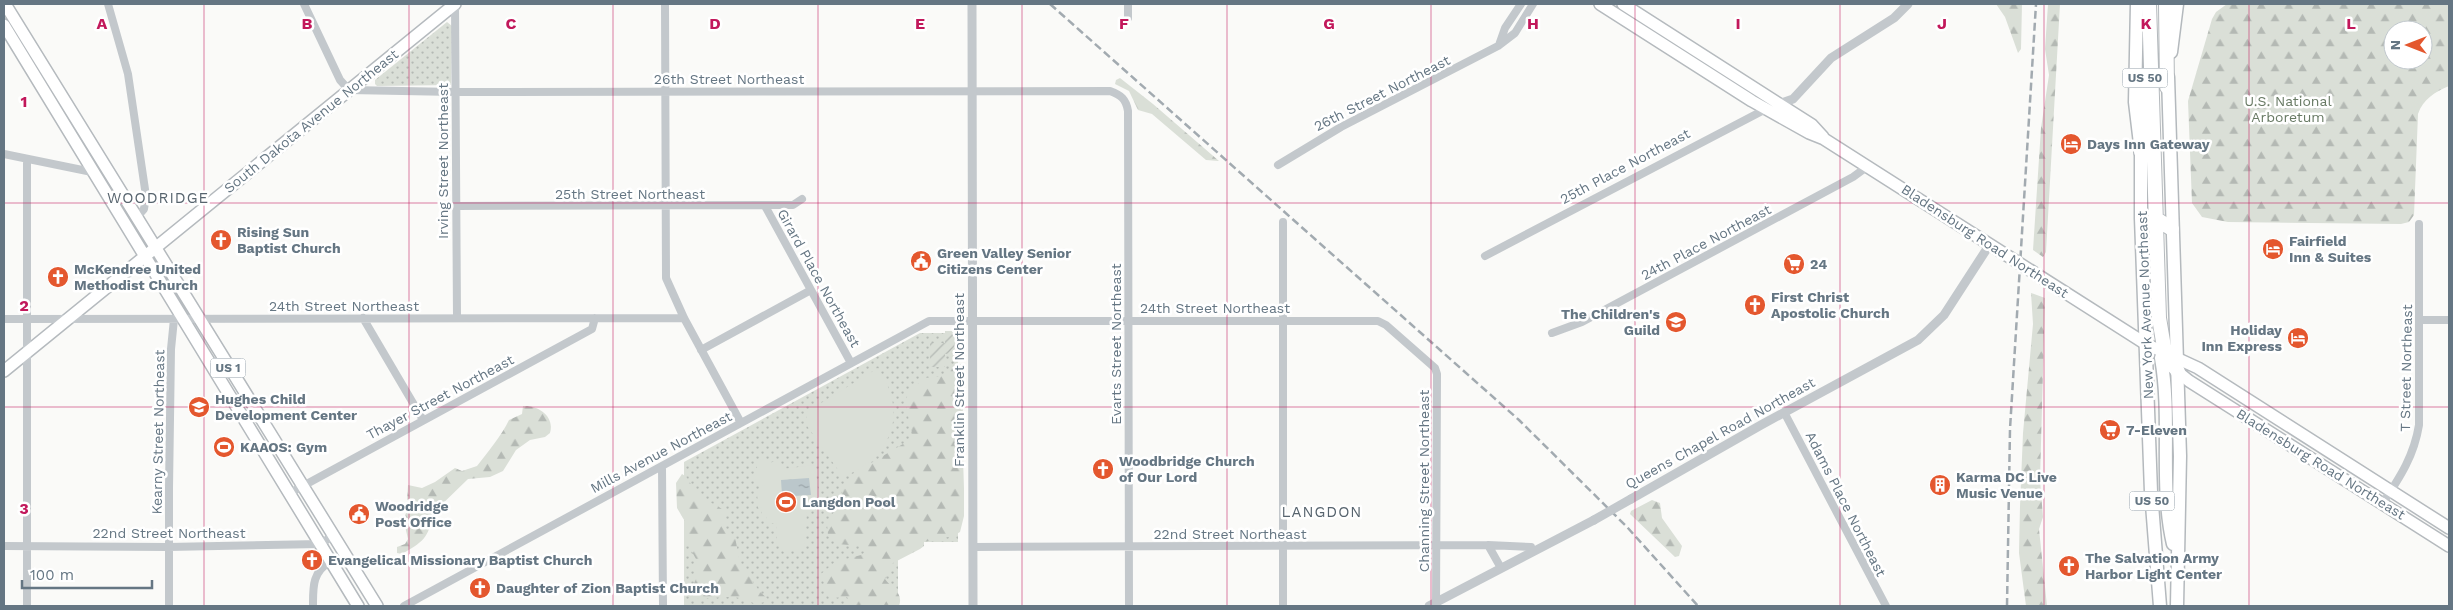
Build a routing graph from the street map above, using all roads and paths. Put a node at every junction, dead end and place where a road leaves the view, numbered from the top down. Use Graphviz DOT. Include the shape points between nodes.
graph roads {
  1 [pos="5,4"];
  2 [pos="108,4"];
  3 [pos="304,4"];
  4 [pos="455,4"];
  5 [pos="665,4"];
  6 [pos="972,4"];
  7 [pos="1128,4"];
  8 [pos="1521,4"];
  9 [pos="1533,4"];
  10 [pos="1600,4"];
  11 [pos="1623,4"];
  12 [pos="1908,4"];
  13 [pos="2137,4"];
  14 [pos="2149,4"];
  15 [pos="2166,4"];
  16 [pos="2177,4"];
  17 [pos="1128,18"];
  18 [pos="1654,24"];
  19 [pos="4,25"];
  20 [pos="1648,34"];
  21 [pos="1498,46"];
  22 [pos="2167,87"];
  23 [pos="349,90"];
  24 [pos="973,91"];
  25 [pos="1110,91"];
  26 [pos="455,92"];
  27 [pos="665,92"];
  28 [pos="1779,104"];
  29 [pos="1766,109"];
  30 [pos="1824,139"];
  31 [pos="2141,152"];
  32 [pos="4,154"];
  33 [pos="27,159"];
  34 [pos="1278,164"];
  35 [pos="1868,166"];
  36 [pos="92,172"];
  37 [pos="802,199"];
  38 [pos="456,206"];
  39 [pos="665,206"];
  40 [pos="765,206"];
  41 [pos="136,218"];
  42 [pos="2155,218"];
  43 [pos="1283,222"];
  44 [pos="2419,224"];
  45 [pos="2172,229"];
  46 [pos="1990,244"];
  47 [pos="150,253"];
  48 [pos="1485,256"];
  49 [pos="811,290"];
  50 [pos="363,318"];
  51 [pos="457,318"];
  52 [pos="595,318"];
  53 [pos="684,318"];
  54 [pos="4,319"];
  55 [pos="27,319"];
  56 [pos="68,319"];
  57 [pos="179,319"];
  58 [pos="197,319"];
  59 [pos="973,320"];
  60 [pos="1128,320"];
  61 [pos="1282,320"];
  62 [pos="2419,320"];
  63 [pos="2449,320"];
  64 [pos="929,321"];
  65 [pos="1552,333"];
  66 [pos="2146,344"];
  67 [pos="701,350"];
  68 [pos="27,352"];
  69 [pos="1426,360"];
  70 [pos="2171,360"];
  71 [pos="851,363"];
  72 [pos="4,371"];
  73 [pos="1784,412"];
  74 [pos="423,420"];
  75 [pos="2149,422"];
  76 [pos="2166,422"];
  77 [pos="741,423"];
  78 [pos="662,467"];
  79 [pos="303,486"];
  80 [pos="2391,491"];
  81 [pos="290,493"];
  82 [pos="2382,502"];
  83 [pos="2449,528"];
  84 [pos="333,536"];
  85 [pos="320,544"];
  86 [pos="4,546"];
  87 [pos="27,546"];
  88 [pos="973,546"];
  89 [pos="1488,546"];
  90 [pos="2449,546"];
  91 [pos="168,547"];
  92 [pos="1128,547"];
  93 [pos="1283,547"];
  94 [pos="1436,547"];
  95 [pos="1532,547"];
  96 [pos="331,561"];
  97 [pos="2178,561"];
  98 [pos="1501,568"];
  99 [pos="2178,577"];
  100 [pos="2158,578"];
  101 [pos="1434,605"];
  102 [pos="27,606"];
  103 [pos="169,606"];
  104 [pos="313,606"];
  105 [pos="358,606"];
  106 [pos="377,606"];
  107 [pos="404,606"];
  108 [pos="663,606"];
  109 [pos="973,606"];
  110 [pos="1129,606"];
  111 [pos="1283,606"];
  112 [pos="1886,606"];
  113 [pos="2160,606"];
  114 [pos="2176,606"];
  1 -- 41 [label="main road, US 1"];
  2 -- 41 [label="street" via="128,74 146,196 144,209"];
  3 -- 23 [label="street" via="340,80"];
  4 -- 23 [label="main road, South Dakota Avenue Northeast"];
  4 -- 26 [label="street, Irving Street Northeast"];
  5 -- 27 [label="street"];
  6 -- 24 [label="street, Franklin Street Northeast"];
  7 -- 17 [label="street"];
  8 -- 21 [label="street" via="1505,28"];
  9 -- 21 [label="street, 26th Street Northeast" via="1515,33"];
  10 -- 20 [label="main road, Bladensburg Road Northeast"];
  11 -- 18 [label="main road, Bladensburg Road Northeast"];
  12 -- 28 [label="street, 25th Place Northeast" via="1894,18 1835,54 1798,94"];
  13 -- 31 [label="highway" via="2135,102"];
  14 -- 31 [label="highway, New York Avenue Northeast / US 50"];
  14 -- 42 [label="highway"];
  15 -- 22 [label="highway, US 50"];
  16 -- 22 [label="highway"];
  18 -- 20 [label="main road"];
  18 -- 28 [label="main road, Bladensburg Road Northeast"];
  19 -- 36 [label="main road, US 1"];
  20 -- 29 [label="main road, Bladensburg Road Northeast"];
  21 -- 34 [label="street, 26th Street Northeast" via="1341,127"];
  22 -- 45 [label="highway, US 50"];
  23 -- 26 [label="street, 26th Street Northeast"];
  23 -- 47 [label="main road, South Dakota Avenue Northeast"];
  24 -- 25 [label="street, 26th Street Northeast"];
  24 -- 27 [label="street, 26th Street Northeast"];
  24 -- 59 [label="street, Franklin Street Northeast"];
  25 -- 60 [label="street, Evarts Street Northeast" via="1124,99 1128,111"];
  26 -- 27 [label="street, 26th Street Northeast"];
  26 -- 38 [label="street, Irving Street Northeast"];
  27 -- 39 [label="street"];
  28 -- 29 [label="street, 25th Place Northeast"];
  28 -- 30 [label="main road, Bladensburg Road Northeast" via="1812,124"];
  29 -- 30 [label="main road, Bladensburg Road Northeast"];
  29 -- 48 [label="street, 25th Place Northeast"];
  30 -- 35 [label="main road, Bladensburg Road Northeast"];
  31 -- 66 [label="highway, New York Avenue Northeast / US 50"];
  32 -- 33 [label="street"];
  33 -- 36 [label="street"];
  33 -- 55 [label="street"];
  35 -- 46 [label="main road, Bladensburg Road Northeast"];
  35 -- 65 [label="street, 24th Place Northeast" via="1846,181 1590,318"];
  36 -- 47 [label="main road, US 1"];
  37 -- 40 [label="street, 25th Street Northeast" via="793,206"];
  38 -- 39 [label="street, 25th Street Northeast"];
  38 -- 51 [label="street, Irving Street Northeast"];
  39 -- 40 [label="street, 25th Street Northeast"];
  39 -- 53 [label="street" via="666,278"];
  40 -- 49 [label="street, Girard Place Northeast"];
  41 -- 47 [label="main road, US 1"];
  42 -- 45 [label="highway"];
  42 -- 70 [label="highway" via="2158,312"];
  43 -- 61 [label="street"];
  44 -- 62 [label="street, T Street Northeast"];
  45 -- 70 [label="highway, US 50"];
  46 -- 66 [label="main road, Bladensburg Road Northeast"];
  46 -- 73 [label="street, Queens Chapel Road Northeast" via="1944,315 1929,332"];
  47 -- 56 [label="main road, South Dakota Avenue Northeast"];
  47 -- 57 [label="main road, US 1"];
  47 -- 58 [label="main road, US 1"];
  49 -- 67 [label="street"];
  49 -- 71 [label="street, Girard Place Northeast"];
  50 -- 51 [label="street, 24th Street Northeast"];
  50 -- 58 [label="street, 24th Street Northeast"];
  50 -- 74 [label="street"];
  51 -- 52 [label="street, 24th Street Northeast"];
  52 -- 53 [label="street, 24th Street Northeast"];
  52 -- 74 [label="street, Thayer Street Northeast" via="592,330"];
  53 -- 67 [label="street"];
  54 -- 55 [label="street, 24th Street Northeast"];
  55 -- 56 [label="street, 24th Street Northeast"];
  55 -- 68 [label="street"];
  56 -- 57 [label="street, 24th Street Northeast"];
  56 -- 68 [label="main road, South Dakota Avenue Northeast"];
  57 -- 58 [label="street, 24th Street Northeast"];
  57 -- 81 [label="main road, US 1"];
  57 -- 91 [label="street, Kearny Street Northeast" via="172,349"];
  58 -- 79 [label="main road, US 1"];
  59 -- 60 [label="street, 24th Street Northeast"];
  59 -- 64 [label="street, 24th Street Northeast"];
  59 -- 88 [label="street, Franklin Street Northeast"];
  60 -- 61 [label="street, 24th Street Northeast"];
  60 -- 92 [label="street, Evarts Street Northeast"];
  61 -- 69 [label="street, 24th Street Northeast" via="1378,321"];
  61 -- 93 [label="street"];
  62 -- 63 [label="street"];
  62 -- 80 [label="street, T Street Northeast" via="2418,434 2408,464"];
  64 -- 71 [label="street, Mills Avenue Northeast"];
  66 -- 70 [label="main road, Bladensburg Road Northeast"];
  66 -- 75 [label="highway, New York Avenue Northeast / US 50"];
  67 -- 77 [label="street"];
  68 -- 72 [label="main road, South Dakota Avenue Northeast"];
  68 -- 87 [label="street"];
  69 -- 94 [label="street, Channing Street Northeast" via="1437,374"];
  70 -- 76 [label="highway"];
  70 -- 80 [label="main road, Bladensburg Road Northeast" via="2206,373"];
  70 -- 82 [label="main road, Bladensburg Road Northeast" via="2221,402"];
  70 -- 97 [label="highway, US 50" via="2180,489"];
  71 -- 77 [label="street, Mills Avenue Northeast"];
  73 -- 98 [label="street, Queens Chapel Road Northeast, bridge" via="1594,520"];
  73 -- 112 [label="street, Adams Place Northeast"];
  74 -- 79 [label="street, Thayer Street Northeast"];
  75 -- 76 [label="highway"];
  75 -- 100 [label="highway, New York Avenue Northeast / US 50"];
  76 -- 97 [label="highway" via="2169,520"];
  77 -- 78 [label="street, Mills Avenue Northeast"];
  78 -- 107 [label="street, Mills Avenue Northeast"];
  78 -- 108 [label="street"];
  79 -- 81 [label="street, Thayer Street Northeast"];
  79 -- 84 [label="main road, US 1"];
  80 -- 82 [label="street, T Street Northeast"];
  80 -- 83 [label="main road, Bladensburg Road Northeast"];
  81 -- 85 [label="main road, US 1"];
  82 -- 90 [label="main road, Bladensburg Road Northeast"];
  84 -- 85 [label="street"];
  84 -- 106 [label="main road, US 1"];
  85 -- 91 [label="street, 22nd Street Northeast"];
  85 -- 96 [label="main road, US 1"];
  86 -- 87 [label="street, 22nd Street Northeast"];
  87 -- 91 [label="street, 22nd Street Northeast"];
  87 -- 102 [label="street"];
  88 -- 92 [label="street, 22nd Street Northeast"];
  88 -- 109 [label="street, Franklin Street Northeast"];
  89 -- 94 [label="street, 22nd Street Northeast"];
  89 -- 95 [label="street, 22nd Street Northeast"];
  89 -- 98 [label="street"];
  91 -- 103 [label="street, Kearny Street Northeast"];
  92 -- 93 [label="street, 22nd Street Northeast"];
  92 -- 110 [label="street, Evarts Street Northeast"];
  93 -- 94 [label="street, 22nd Street Northeast"];
  93 -- 111 [label="street"];
  94 -- 101 [label="street, Channing Street Northeast"];
  96 -- 104 [label="street" via="322,567 314,580"];
  96 -- 105 [label="main road, US 1"];
  97 -- 99 [label="highway, US 50"];
  98 -- 101 [label="street, Queens Chapel Road Northeast"];
  99 -- 100 [label="highway"];
  99 -- 114 [label="highway, US 50"];
  100 -- 113 [label="highway, New York Avenue Northeast / US 50"];
}
